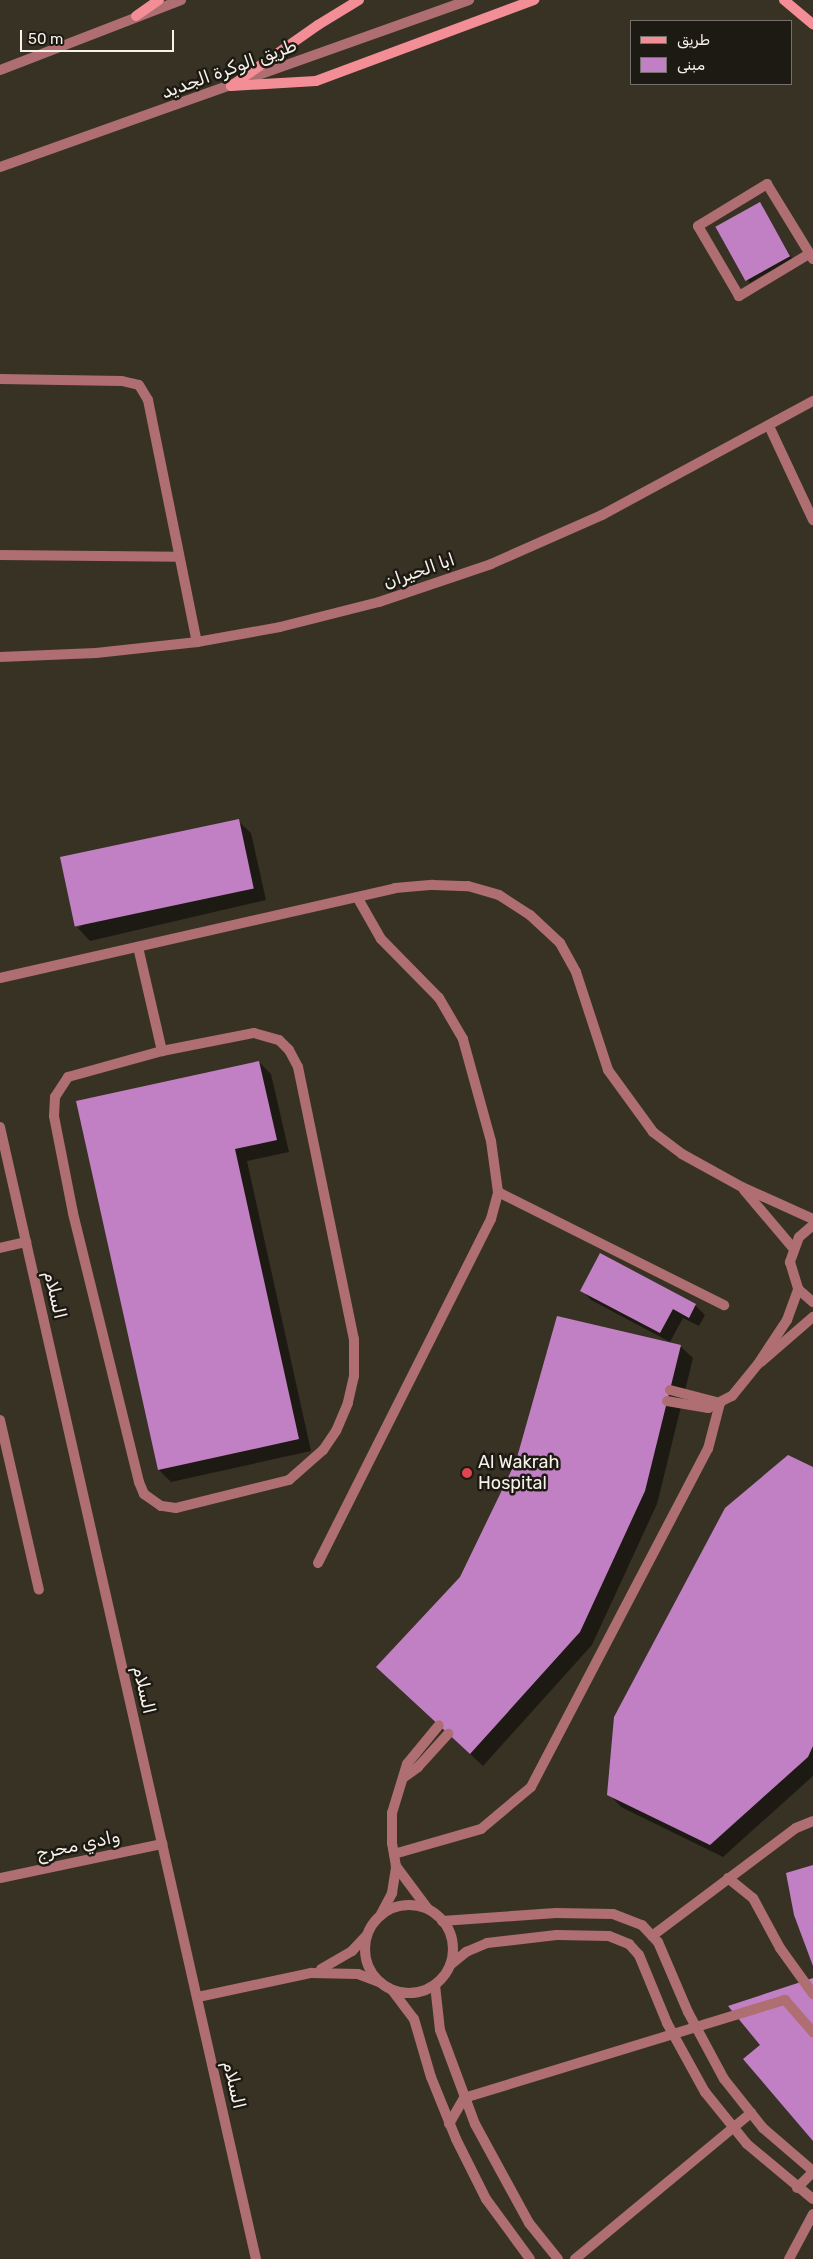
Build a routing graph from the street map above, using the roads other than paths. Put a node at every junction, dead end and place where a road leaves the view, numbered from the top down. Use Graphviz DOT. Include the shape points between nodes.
graph roads {
  1 [pos="159,0"];
  2 [pos="181,0"];
  3 [pos="359,0"];
  4 [pos="468,0"];
  5 [pos="534,0"];
  6 [pos="784,0"];
  7 [pos="136,16"];
  8 [pos="813,24"];
  9 [pos="0,70"];
  10 [pos="230,86"];
  11 [pos="0,168"];
  12 [pos="811,257"];
  13 [pos="0,379"];
  14 [pos="813,401"];
  15 [pos="769,426"];
  16 [pos="813,520"];
  17 [pos="0,556"];
  18 [pos="179,557"];
  19 [pos="197,642"];
  20 [pos="0,657"];
  21 [pos="357,897"];
  22 [pos="138,947"];
  23 [pos="0,978"];
  24 [pos="162,1051"];
  25 [pos="0,1128"];
  26 [pos="742,1187"];
  27 [pos="498,1192"];
  28 [pos="813,1219"];
  29 [pos="813,1225"];
  30 [pos="26,1242"];
  31 [pos="0,1248"];
  32 [pos="793,1248"];
  33 [pos="798,1289"];
  34 [pos="813,1302"];
  35 [pos="724,1305"];
  36 [pos="813,1317"];
  37 [pos="758,1364"];
  38 [pos="670,1390"];
  39 [pos="667,1401"];
  40 [pos="720,1403"];
  41 [pos="0,1420"];
  42 [pos="318,1563"];
  43 [pos="39,1590"];
  44 [pos="439,1725"];
  45 [pos="448,1734"];
  46 [pos="403,1778"];
  47 [pos="813,1821"];
  48 [pos="162,1844"];
  49 [pos="394,1854"];
  50 [pos="396,1866"];
  51 [pos="0,1878"];
  52 [pos="728,1878"];
  53 [pos="429,1910"];
  54 [pos="379,1917"];
  55 [pos="442,1921"];
  56 [pos="368,1934"];
  57 [pos="652,1936"];
  58 [pos="450,1965"];
  59 [pos="311,1973"];
  60 [pos="380,1982"];
  61 [pos="435,1985"];
  62 [pos="392,1990"];
  63 [pos="813,1994"];
  64 [pos="198,1998"];
  65 [pos="813,2032"];
  66 [pos="464,2098"];
  67 [pos="751,2114"];
  68 [pos="449,2124"];
  69 [pos="734,2127"];
  70 [pos="813,2171"];
  71 [pos="797,2188"];
  72 [pos="813,2199"];
  73 [pos="813,2214"];
  74 [pos="256,2259"];
  75 [pos="530,2259"];
  76 [pos="558,2259"];
  77 [pos="575,2259"];
  78 [pos="789,2259"];
  1 -- 7 [label="main road"];
  2 -- 7 [label="street"];
  3 -- 10 [label="main road" via="318,24"];
  4 -- 10 [label="street, طريق الوكرة الجديد"];
  5 -- 10 [label="main road" via="316,81"];
  6 -- 8 [label="main road"];
  7 -- 9 [label="street"];
  10 -- 11 [label="street, طريق الوكرة الجديد"];
  12 -- 12 [label="street" via="767,184 698,226 740,296"];
  13 -- 18 [label="street" via="122,381 139,385 148,400"];
  14 -- 15 [label="street, ابا الحيران"];
  15 -- 16 [label="street"];
  15 -- 19 [label="street, ابا الحيران" via="602,515 491,564 379,602 280,627"];
  17 -- 18 [label="street"];
  18 -- 19 [label="street"];
  19 -- 20 [label="street, ابا الحيران" via="96,653"];
  21 -- 22 [label="street"];
  21 -- 26 [label="street" via="395,888 468,886 499,895 530,915 560,943 576,972 608,1070 629,1103 653,1132 667,1143"];
  21 -- 27 [label="street" via="381,939 439,998 463,1039 491,1141"];
  22 -- 23 [label="street"];
  22 -- 24 [label="street"];
  24 -- 24 [label="street" via="68,1077 55,1096 54,1116 73,1213 139,1482 152,1501 176,1508 289,1480 305,1468 336,1431 348,1403 354,1376 354,1339 300,1076 289,1050 279,1040 254,1033"];
  25 -- 30 [label="street, السلام"];
  26 -- 28 [label="street"];
  26 -- 32 [label="street"];
  27 -- 35 [label="street"];
  27 -- 42 [label="street" via="491,1219"];
  29 -- 32 [label="street" via="799,1237"];
  30 -- 31 [label="street"];
  30 -- 48 [label="street, السلام"];
  32 -- 33 [label="street" via="790,1262"];
  33 -- 34 [label="street"];
  33 -- 37 [label="street" via="792,1312"];
  36 -- 37 [label="street"];
  37 -- 40 [label="street" via="736,1391"];
  38 -- 40 [label="street"];
  39 -- 40 [label="street" via="702,1408"];
  40 -- 49 [label="street" via="708,1449 531,1787 481,1829"];
  41 -- 43 [label="street"];
  44 -- 46 [label="street" via="411,1757"];
  45 -- 46 [label="street" via="418,1767"];
  46 -- 49 [label="street" via="392,1813"];
  47 -- 52 [label="street" via="796,1828"];
  48 -- 51 [label="street, وادي محرج"];
  48 -- 64 [label="street, السلام"];
  49 -- 50 [label="street"];
  50 -- 53 [label="street"];
  50 -- 54 [label="street" via="392,1893"];
  52 -- 57 [label="street"];
  52 -- 63 [label="street" via="753,1898 780,1948"];
  53 -- 54 [label="street" via="403,1906"];
  53 -- 55 [label="street"];
  54 -- 56 [label="street"];
  55 -- 57 [label="street" via="556,1913 613,1914 642,1925"];
  55 -- 58 [label="street" via="452,1942"];
  56 -- 59 [label="street" via="352,1951"];
  56 -- 60 [label="street" via="366,1960"];
  57 -- 67 [label="street" via="658,1942 688,2012 724,2079"];
  58 -- 61 [label="street"];
  58 -- 69 [label="street" via="466,1952 487,1943 557,1935 609,1936 629,1944 651,1978 674,2038 706,2092"];
  59 -- 60 [label="street" via="358,1974"];
  59 -- 64 [label="street"];
  60 -- 62 [label="street"];
  61 -- 62 [label="street" via="414,1993"];
  61 -- 66 [label="street" via="440,2030"];
  62 -- 68 [label="street" via="414,2019"];
  64 -- 74 [label="street, السلام"];
  65 -- 66 [label="street" via="785,2000"];
  66 -- 68 [label="street"];
  66 -- 76 [label="street" via="509,2189 530,2224"];
  67 -- 69 [label="street"];
  67 -- 70 [label="street"];
  68 -- 75 [label="street" via="486,2199"];
  69 -- 71 [label="street" via="747,2144"];
  69 -- 77 [label="street"];
  70 -- 71 [label="street"];
  71 -- 72 [label="street"];
  73 -- 78 [label="street"];
}
